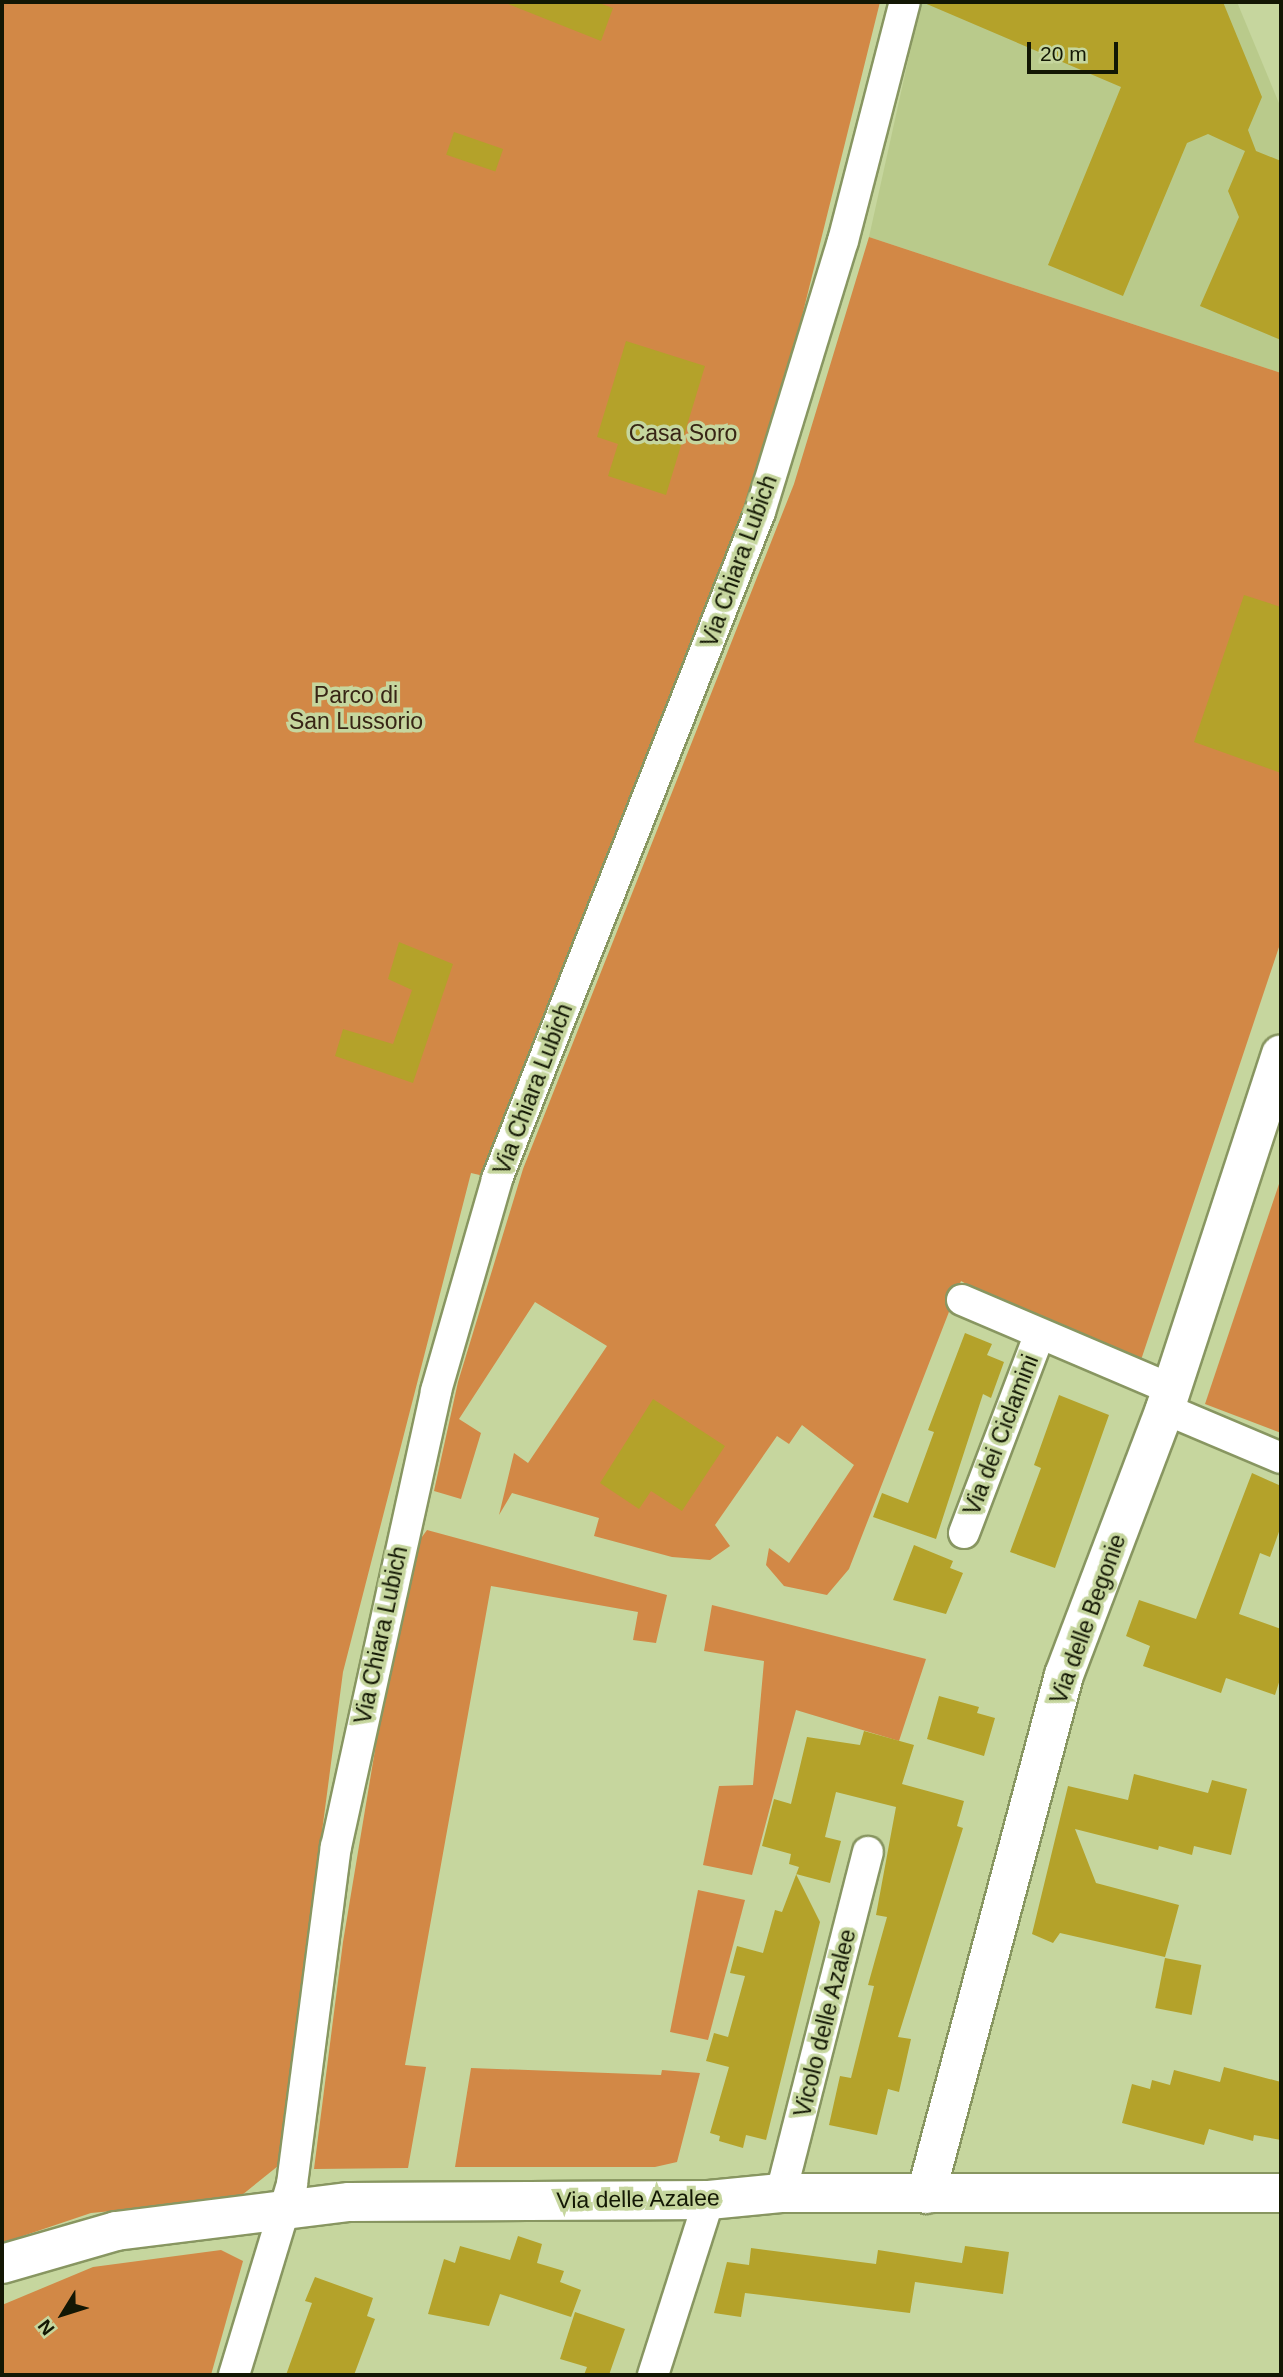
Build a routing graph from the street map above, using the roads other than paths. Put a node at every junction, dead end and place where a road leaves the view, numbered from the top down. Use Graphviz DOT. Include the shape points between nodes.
graph roads {
  1 [pos="905,2"];
  2 [pos="1281,1055"];
  3 [pos="962,1300"];
  4 [pos="1039,1336"];
  5 [pos="1168,1399"];
  6 [pos="1281,1458"];
  7 [pos="964,1533"];
  8 [pos="868,1852"];
  9 [pos="781,2193"];
  10 [pos="1281,2193"];
  11 [pos="926,2194"];
  12 [pos="709,2200"];
  13 [pos="285,2210"];
  14 [pos="2,2264"];
  15 [pos="234,2375"];
  16 [pos="653,2375"];
  1 -- 13 [label="street, Via Chiara Lubich" via="843,240 760,512 497,1180 436,1391 336,1847"];
  2 -- 5 [label="street, Via delle Begonie"];
  3 -- 4 [label="street, Via dei Ciclamini"];
  4 -- 5 [label="street, Via dei Ciclamini"];
  4 -- 7 [label="street, Via dei Ciclamini"];
  5 -- 6 [label="street, Via dei Ciclamini"];
  5 -- 11 [label="street, Via delle Begonie" via="1064,1675"];
  8 -- 9 [label="street, Vicolo delle Azalee"];
  9 -- 11 [label="street, Via delle Azalee"];
  9 -- 12 [label="street, Via delle Azalee"];
  10 -- 11 [label="street, Via delle Azalee"];
  12 -- 13 [label="street, Via delle Azalee" via="349,2202"];
  12 -- 16 [label="street"];
  13 -- 14 [label="street, Via delle Azalee" via="116,2231"];
  13 -- 15 [label="street, Via Chiara Lubich"];
}
